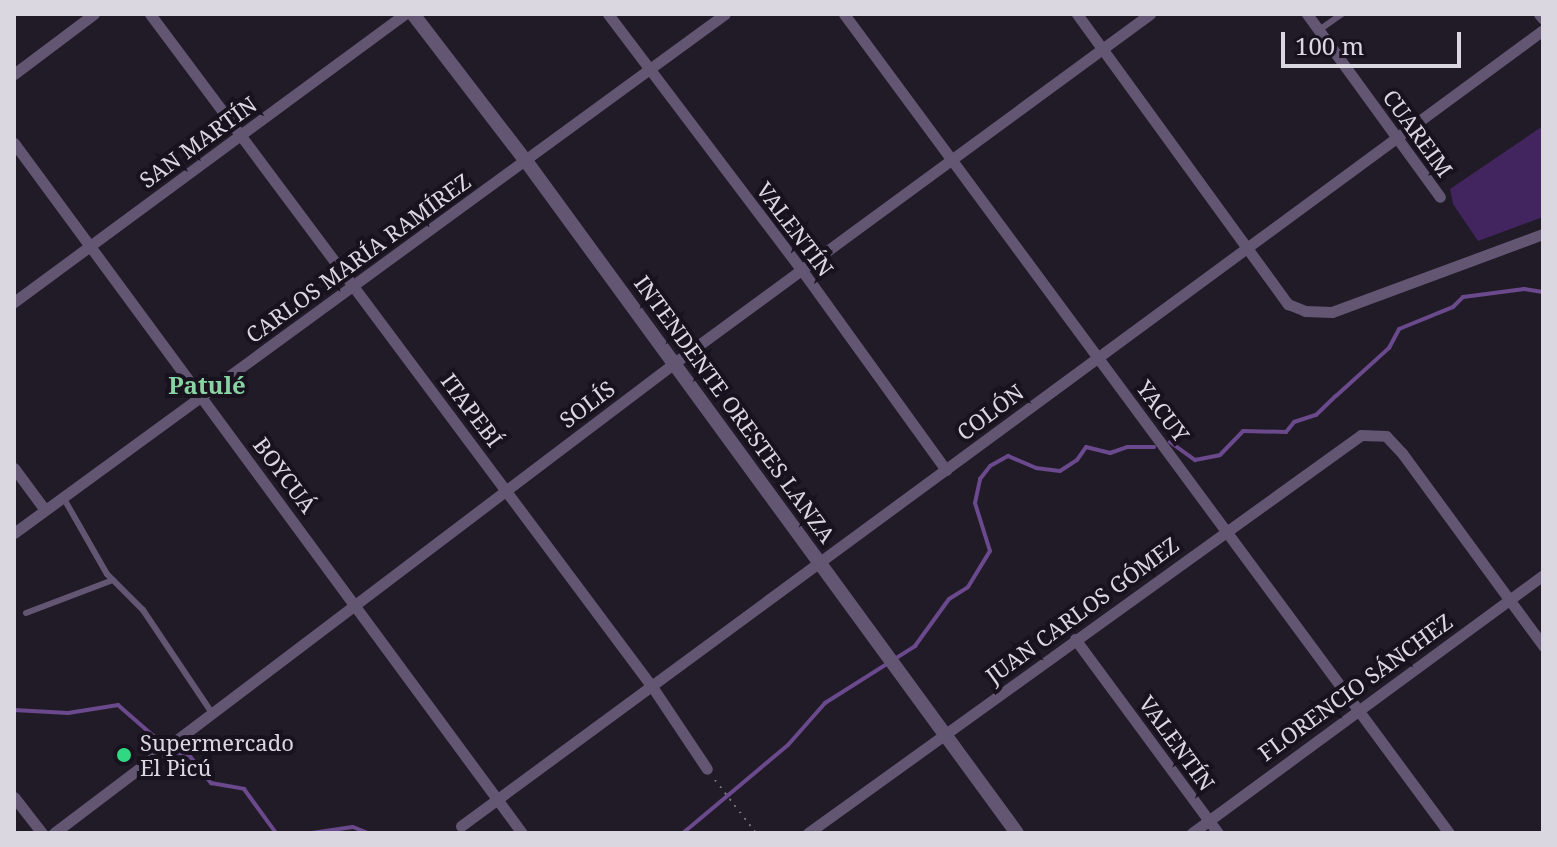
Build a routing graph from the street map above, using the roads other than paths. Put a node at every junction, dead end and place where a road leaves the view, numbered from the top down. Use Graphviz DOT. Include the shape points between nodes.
graph roads {
  1 [pos="94,14"];
  2 [pos="150,14"];
  3 [pos="405,14"];
  4 [pos="413,14"];
  5 [pos="608,14"];
  6 [pos="725,14"];
  7 [pos="844,14"];
  8 [pos="1077,14"];
  9 [pos="1150,14"];
  10 [pos="1307,14"];
  11 [pos="1342,14"];
  12 [pos="1539,14"];
  13 [pos="1543,19"];
  14 [pos="1319,30"];
  15 [pos="1543,30"];
  16 [pos="1102,48"];
  17 [pos="650,68"];
  18 [pos="14,74"];
  19 [pos="240,136"];
  20 [pos="1395,137"];
  21 [pos="14,143"];
  22 [pos="526,161"];
  23 [pos="953,161"];
  24 [pos="1440,197"];
  25 [pos="1543,234"];
  26 [pos="90,246"];
  27 [pos="1245,249"];
  28 [pos="801,269"];
  29 [pos="353,284"];
  30 [pos="14,302"];
  31 [pos="1098,358"];
  32 [pos="673,364"];
  33 [pos="202,397"];
  34 [pos="14,468"];
  35 [pos="946,470"];
  36 [pos="507,490"];
  37 [pos="63,497"];
  38 [pos="45,510"];
  39 [pos="1227,530"];
  40 [pos="14,533"];
  41 [pos="822,564"];
  42 [pos="1543,575"];
  43 [pos="113,580"];
  44 [pos="1509,599"];
  45 [pos="357,605"];
  46 [pos="26,613"];
  47 [pos="1075,639"];
  48 [pos="1543,646"];
  49 [pos="653,688"];
  50 [pos="1359,707"];
  51 [pos="212,713"];
  52 [pos="947,734"];
  53 [pos="707,769"];
  54 [pos="14,797"];
  55 [pos="498,800"];
  56 [pos="1209,821"];
  57 [pos="461,826"];
  58 [pos="58,832"];
  59 [pos="42,833"];
  60 [pos="522,833"];
  61 [pos="808,833"];
  62 [pos="1017,833"];
  63 [pos="1192,833"];
  64 [pos="1218,833"];
  65 [pos="1449,833"];
  1 -- 18 [label="street"];
  2 -- 19 [label="street, ITAPEBÍ"];
  3 -- 19 [label="street, SAN MARTÍN"];
  4 -- 22 [label="street, INTENDENTE ORESTES LANZA"];
  5 -- 17 [label="street, VALENTÍN"];
  6 -- 17 [label="street, CARLOS MARÍA RAMÍREZ"];
  7 -- 23 [label="street, YACUY"];
  8 -- 16 [label="street"];
  9 -- 16 [label="street, SOLÍS"];
  10 -- 14 [label="street, CUAREIM"];
  11 -- 14 [label="lane"];
  12 -- 13 [label="street"];
  14 -- 20 [label="street, CUAREIM"];
  15 -- 20 [label="street, COLÓN"];
  16 -- 23 [label="street, SOLÍS"];
  16 -- 27 [label="street"];
  17 -- 22 [label="street, CARLOS MARÍA RAMÍREZ"];
  17 -- 28 [label="street, VALENTÍN"];
  19 -- 26 [label="street, SAN MARTÍN"];
  19 -- 29 [label="street, ITAPEBÍ"];
  20 -- 24 [label="street, CUAREIM"];
  20 -- 27 [label="street, COLÓN"];
  21 -- 26 [label="street, BOYCUÁ"];
  22 -- 29 [label="street, CARLOS MARÍA RAMÍREZ"];
  22 -- 32 [label="street, INTENDENTE ORESTES LANZA"];
  23 -- 28 [label="street, SOLÍS"];
  23 -- 31 [label="street, YACUY"];
  25 -- 27 [label="street" via="1332,312 1288,304"];
  26 -- 30 [label="street, SAN MARTÍN"];
  26 -- 33 [label="street, BOYCUÁ"];
  27 -- 31 [label="street, COLÓN"];
  28 -- 32 [label="street, SOLÍS"];
  28 -- 35 [label="street, VALENTÍN"];
  29 -- 33 [label="street, CARLOS MARÍA RAMÍREZ"];
  29 -- 36 [label="street, ITAPEBÍ"];
  31 -- 35 [label="street, COLÓN"];
  31 -- 39 [label="street, YACUY"];
  32 -- 36 [label="street, SOLÍS"];
  32 -- 41 [label="street, INTENDENTE ORESTES LANZA"];
  33 -- 37 [label="street, CARLOS MARÍA RAMÍREZ"];
  33 -- 45 [label="street, BOYCUÁ"];
  34 -- 38 [label="street"];
  35 -- 41 [label="street, COLÓN"];
  36 -- 45 [label="street, SOLÍS"];
  36 -- 49 [label="street, ITAPEBÍ"];
  37 -- 38 [label="street, CARLOS MARÍA RAMÍREZ"];
  37 -- 43 [label="lane"];
  38 -- 40 [label="street, CARLOS MARÍA RAMÍREZ"];
  39 -- 44 [label="street, JUAN CARLOS GÓMEZ" via="1361,435 1386,436"];
  39 -- 47 [label="street, JUAN CARLOS GÓMEZ"];
  39 -- 50 [label="street, YACUY"];
  41 -- 49 [label="street, COLÓN"];
  41 -- 52 [label="street, INTENDENTE ORESTES LANZA"];
  42 -- 44 [label="street, FLORENCIO SÁNCHEZ"];
  43 -- 46 [label="lane"];
  43 -- 51 [label="lane" via="143,610"];
  44 -- 48 [label="street"];
  44 -- 50 [label="street, FLORENCIO SÁNCHEZ"];
  45 -- 51 [label="street, SOLÍS"];
  45 -- 55 [label="street, BOYCUÁ"];
  47 -- 52 [label="street, JUAN CARLOS GÓMEZ"];
  47 -- 56 [label="street, VALENTÍN"];
  49 -- 53 [label="street, ITAPEBÍ"];
  49 -- 55 [label="street, COLÓN"];
  50 -- 56 [label="street, FLORENCIO SÁNCHEZ"];
  50 -- 65 [label="street, YACUY"];
  51 -- 58 [label="street, SOLÍS"];
  52 -- 61 [label="street, JUAN CARLOS GÓMEZ"];
  52 -- 62 [label="street, INTENDENTE ORESTES LANZA"];
  54 -- 59 [label="street"];
  55 -- 57 [label="street, COLÓN"];
  55 -- 60 [label="street, BOYCUÁ"];
  56 -- 63 [label="street, FLORENCIO SÁNCHEZ"];
  56 -- 64 [label="street, VALENTÍN"];
}
